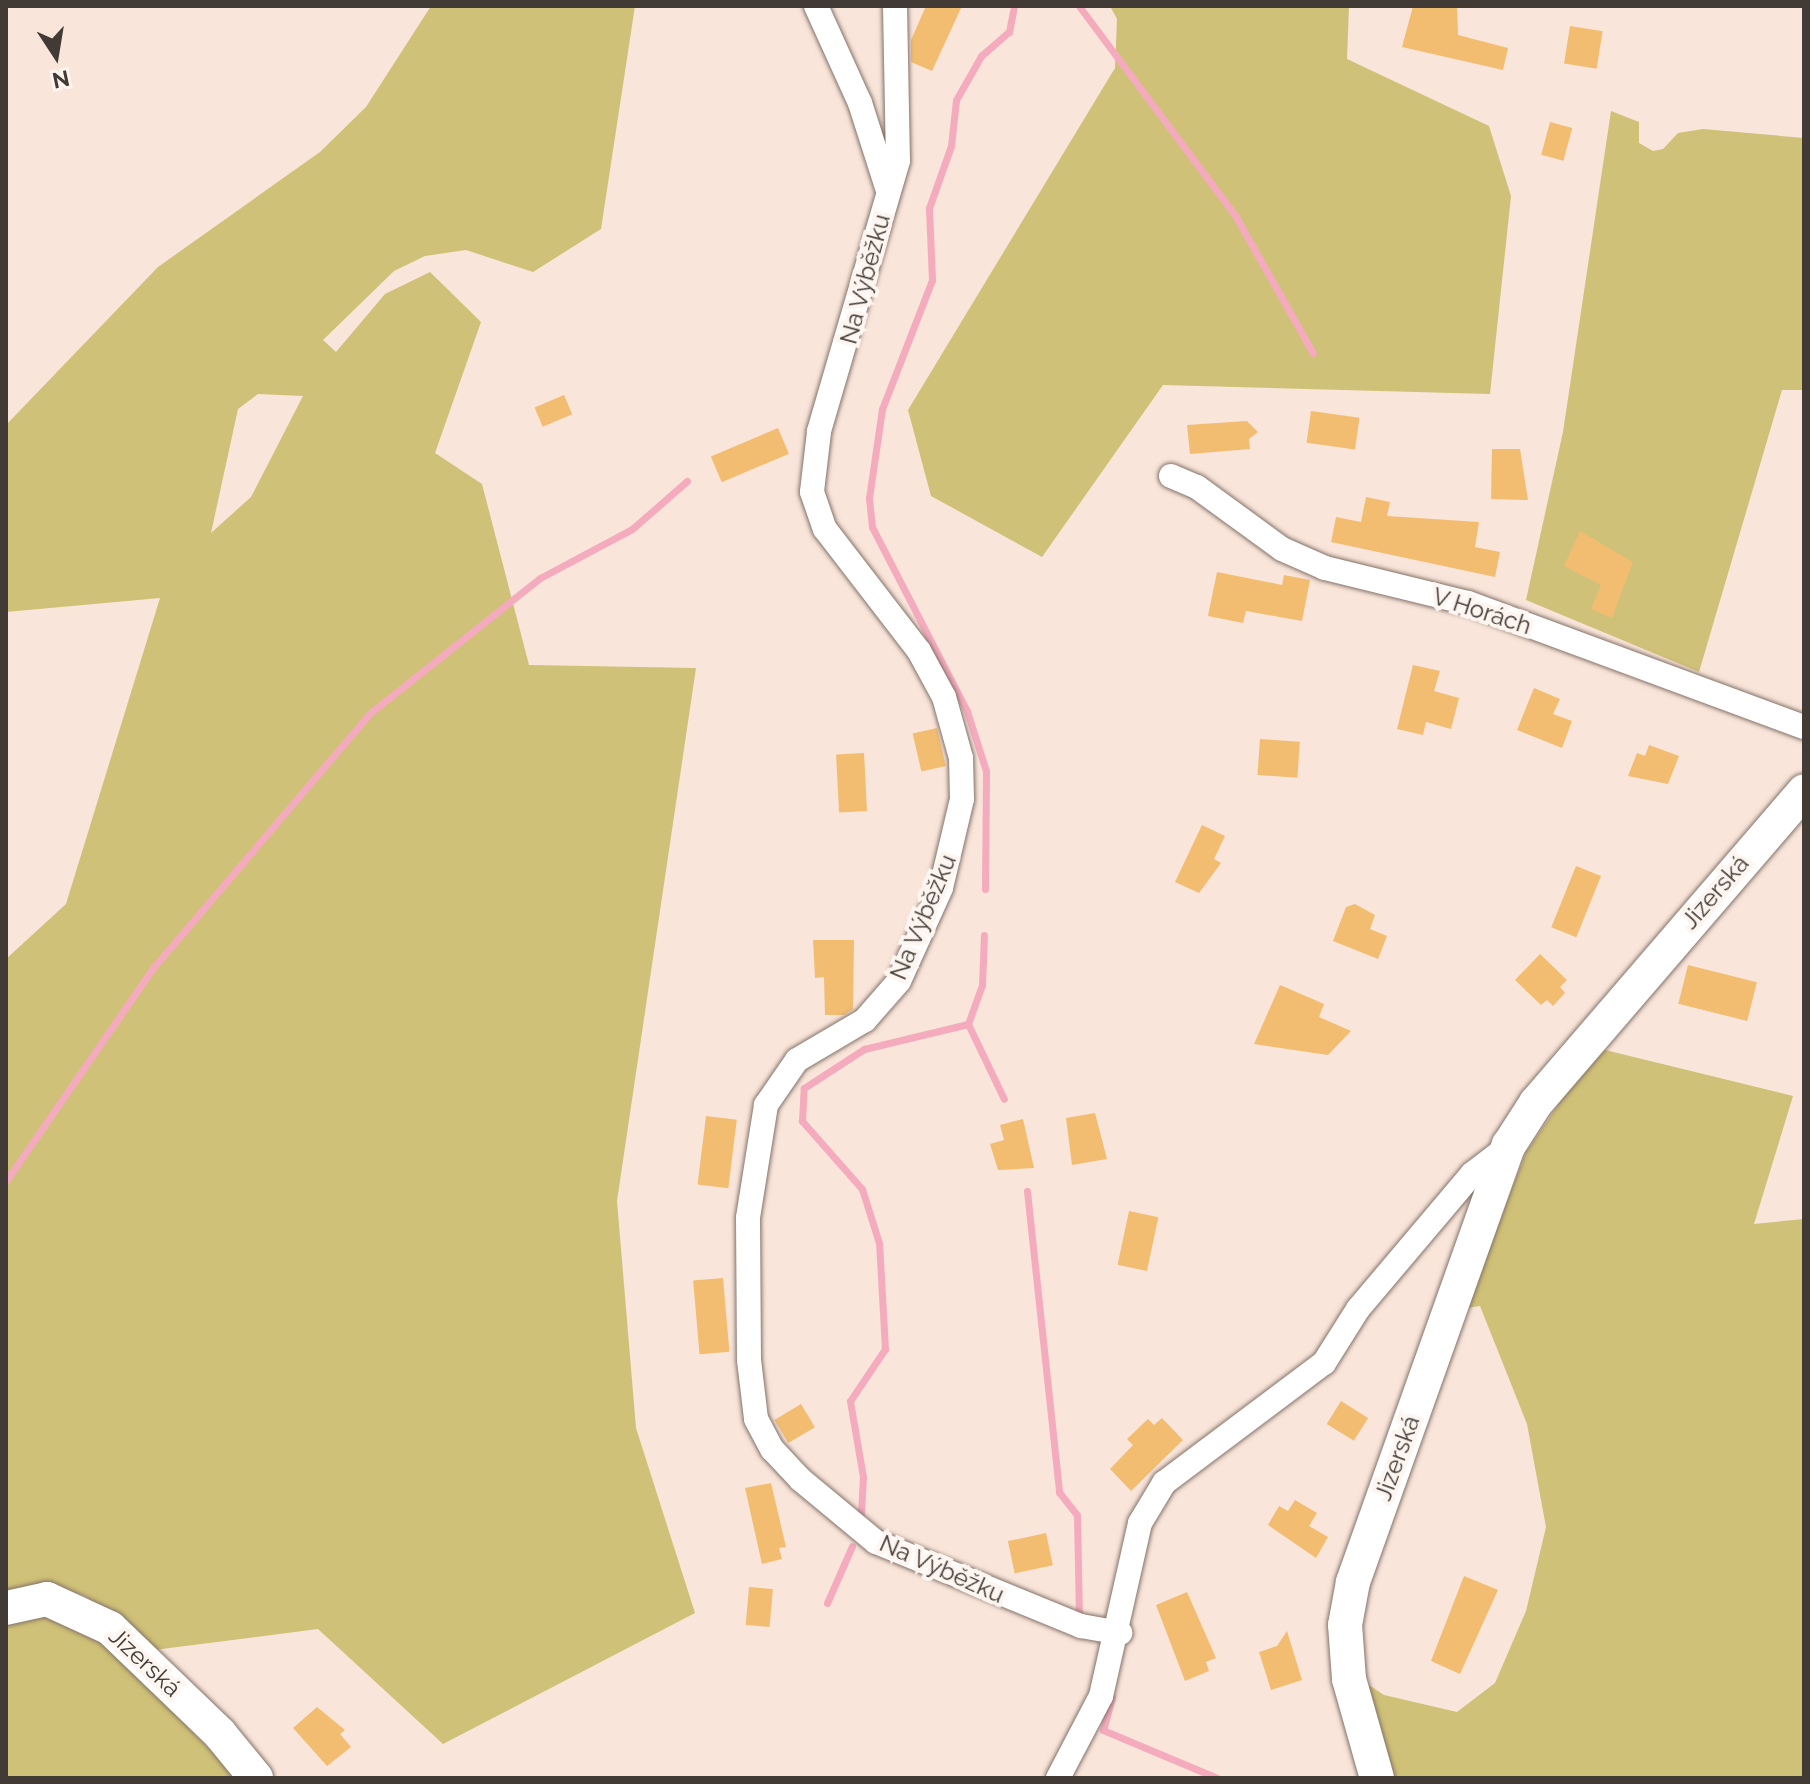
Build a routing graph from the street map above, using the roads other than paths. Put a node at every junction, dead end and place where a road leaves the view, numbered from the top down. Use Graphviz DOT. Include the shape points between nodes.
graph roads {
  1 [pos="816,6"];
  2 [pos="895,6"];
  3 [pos="888,193"];
  4 [pos="1171,476"];
  5 [pos="1804,727"];
  6 [pos="1804,791"];
  7 [pos="1509,1145"];
  8 [pos="6,1608"];
  9 [pos="1120,1633"];
  10 [pos="256,1778"];
  11 [pos="1058,1778"];
  12 [pos="1377,1778"];
  1 -- 3 [label="street" via="860,103"];
  2 -- 3 [label="street, Na Výběžku" via="898,161"];
  3 -- 9 [label="street, Na Výběžku" via="819,432 812,492 825,529 919,651 944,697 961,758 962,799 941,888 899,981 865,1020 797,1060 766,1105 748,1218 749,1360 756,1419 772,1449 801,1480 876,1542 1081,1626"];
  4 -- 5 [label="street, V Horách" via="1282,549 1325,568 1468,603"];
  6 -- 7 [label="street, Jizerská" via="1536,1103"];
  7 -- 9 [label="street, Jizerská" via="1472,1174 1386,1276 1324,1363 1164,1483 1140,1523"];
  7 -- 12 [label="street, Jizerská" via="1353,1582 1345,1625 1349,1679"];
  8 -- 10 [label="street, Jizerská" via="47,1599 110,1628 220,1734"];
  9 -- 11 [label="street" via="1101,1696"];
}
